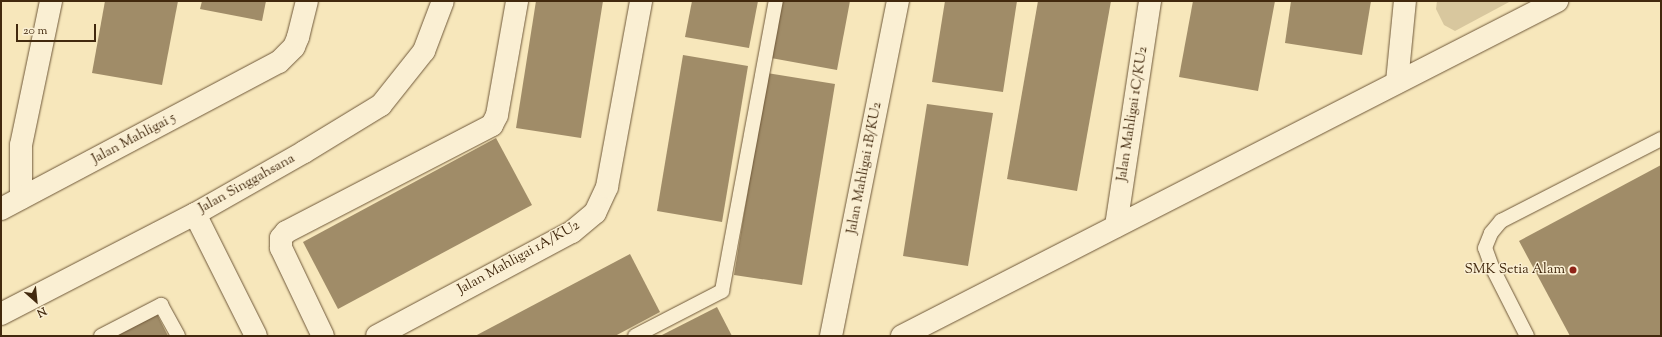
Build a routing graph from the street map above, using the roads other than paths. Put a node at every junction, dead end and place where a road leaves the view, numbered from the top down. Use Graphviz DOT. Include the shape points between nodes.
graph roads {
  1 [pos="52,1"];
  2 [pos="307,1"];
  3 [pos="443,1"];
  4 [pos="517,1"];
  5 [pos="641,1"];
  6 [pos="776,1"];
  7 [pos="898,1"];
  8 [pos="1150,1"];
  9 [pos="1405,1"];
  10 [pos="1557,1"];
  11 [pos="1397,82"];
  12 [pos="1661,139"];
  13 [pos="21,198"];
  14 [pos="1,209"];
  15 [pos="195,214"];
  16 [pos="1116,226"];
  17 [pos="1,314"];
  18 [pos="101,336"];
  19 [pos="178,336"];
  20 [pos="256,336"];
  21 [pos="322,336"];
  22 [pos="377,336"];
  23 [pos="635,336"];
  24 [pos="832,336"];
  25 [pos="902,336"];
  26 [pos="1527,336"];
  1 -- 13 [label="street" via="21,144"];
  2 -- 13 [label="street, Jalan Mahligai 5" via="294,47 288,55 267,69"];
  3 -- 15 [label="street, Jalan Singgahsana" via="424,52 381,105"];
  4 -- 21 [label="street" via="497,115 492,125 286,232 281,238 281,248"];
  5 -- 22 [label="street, Jalan Mahligai 1A/KU2" via="607,187 595,213 572,232"];
  6 -- 23 [label="lane" via="722,291"];
  7 -- 24 [label="street, Jalan Mahligai 1B/KU2"];
  8 -- 16 [label="street, Jalan Mahligai 1C/KU2"];
  9 -- 11 [label="street"];
  10 -- 11 [label="street"];
  11 -- 16 [label="street"];
  12 -- 26 [label="lane" via="1501,221 1491,233 1485,248"];
  13 -- 14 [label="street, Jalan Mahligai 5"];
  15 -- 17 [label="street, Jalan Singgahsana"];
  15 -- 20 [label="street"];
  16 -- 25 [label="street"];
  18 -- 19 [label="lane" via="162,305"];
}
